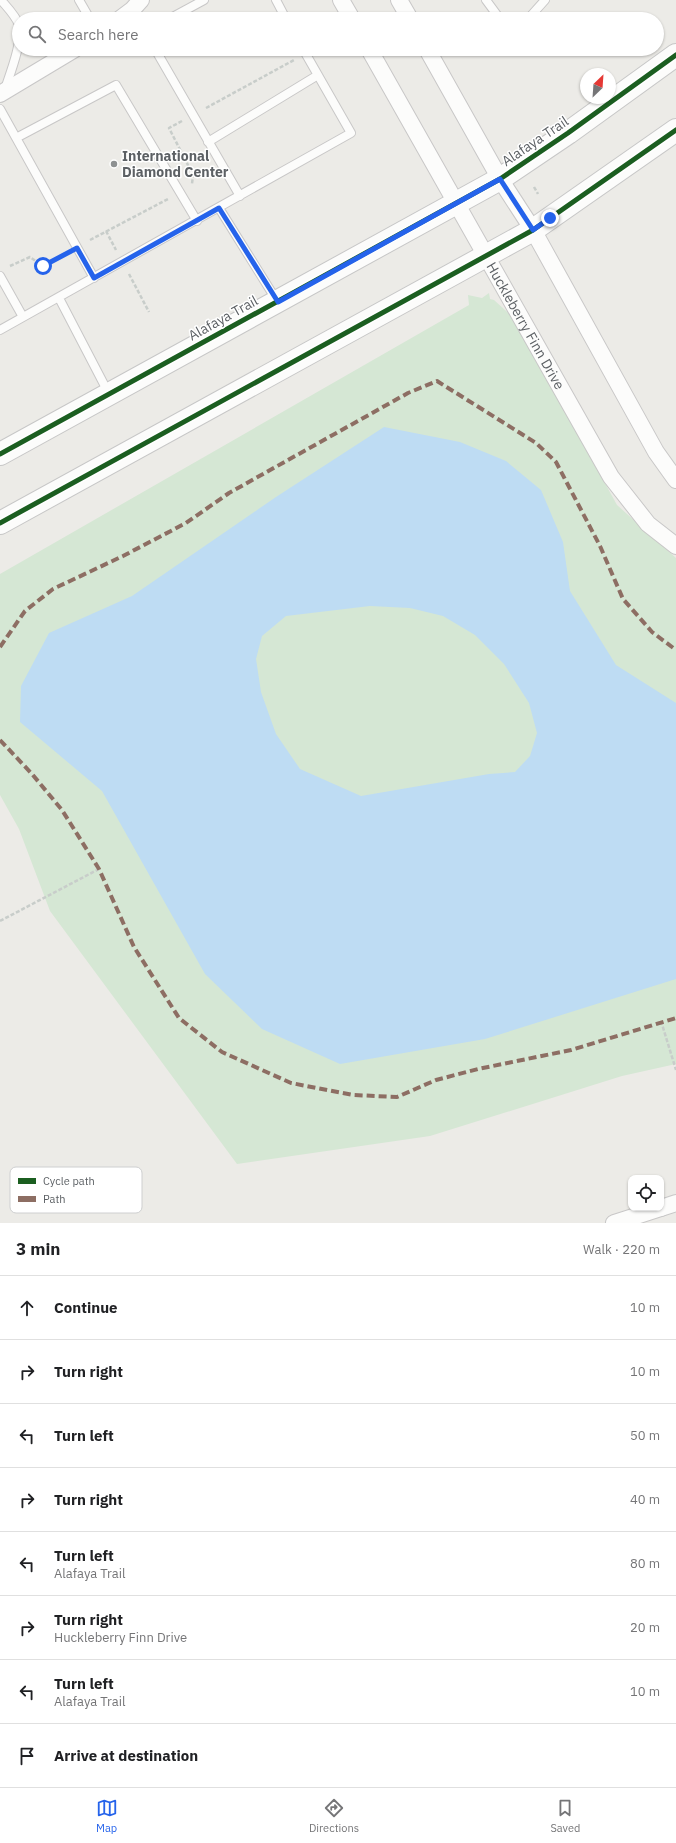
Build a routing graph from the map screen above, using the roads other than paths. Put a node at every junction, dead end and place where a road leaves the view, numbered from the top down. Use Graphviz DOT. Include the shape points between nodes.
graph roads {
  1 [pos="1,0"];
  2 [pos="79,0"];
  3 [pos="204,0"];
  4 [pos="276,0"];
  5 [pos="341,0"];
  6 [pos="399,0"];
  7 [pos="486,0"];
  8 [pos="545,0"];
  9 [pos="86,12"];
  10 [pos="182,12"];
  11 [pos="282,12"];
  12 [pos="348,12"];
  13 [pos="406,12"];
  14 [pos="495,12"];
  15 [pos="534,12"];
  16 [pos="12,13"];
  17 [pos="676,55"];
  18 [pos="15,56"];
  19 [pos="63,56"];
  20 [pos="159,56"];
  21 [pos="307,56"];
  22 [pos="373,56"];
  23 [pos="431,56"];
  24 [pos="318,76"];
  25 [pos="2,92"];
  26 [pos="0,109"];
  27 [pos="676,130"];
  28 [pos="16,138"];
  29 [pos="208,142"];
  30 [pos="500,179"];
  31 [pos="240,196"];
  32 [pos="456,204"];
  33 [pos="219,208"];
  34 [pos="197,221"];
  35 [pos="533,230"];
  36 [pos="484,255"];
  37 [pos="0,276"];
  38 [pos="94,278"];
  39 [pos="59,298"];
  40 [pos="278,302"];
  41 [pos="23,317"];
  42 [pos="0,330"];
  43 [pos="109,394"];
  44 [pos="0,454"];
  45 [pos="676,480"];
  46 [pos="0,523"];
  47 [pos="676,546"];
  48 [pos="676,1203"];
  49 [pos="664,1207"];
  50 [pos="652,1211"];
  51 [pos="614,1223"];
  1 -- 16 [label="lane"];
  2 -- 9 [label="lane"];
  3 -- 10 [label="lane"];
  4 -- 11 [label="lane"];
  5 -- 12 [label="street"];
  6 -- 13 [label="street"];
  7 -- 14 [label="lane"];
  8 -- 15 [label="lane"];
  17 -- 30 [label="main road, Alafaya Trail"];
  18 -- 25 [label="lane"];
  19 -- 25 [label="street"];
  20 -- 29 [label="lane"];
  21 -- 24 [label="lane"];
  22 -- 32 [label="street, Huckleberry Finn Drive"];
  23 -- 30 [label="street"];
  24 -- 29 [label="lane"];
  24 -- 31 [label="lane" via="351,133"];
  26 -- 28 [label="lane"];
  27 -- 35 [label="main road"];
  28 -- 34 [label="lane" via="116,85"];
  28 -- 38 [label="lane"];
  29 -- 31 [label="lane"];
  30 -- 32 [label="main road, Alafaya Trail"];
  30 -- 35 [label="street"];
  31 -- 33 [label="lane"];
  32 -- 36 [label="street, Huckleberry Finn Drive"];
  32 -- 40 [label="main road, Alafaya Trail"];
  33 -- 34 [label="lane"];
  33 -- 40 [label="lane"];
  34 -- 38 [label="lane"];
  35 -- 36 [label="main road"];
  35 -- 45 [label="street" via="656,452"];
  36 -- 46 [label="main road"];
  36 -- 47 [label="street, Huckleberry Finn Drive" via="612,477 648,524"];
  37 -- 41 [label="lane"];
  38 -- 39 [label="lane"];
  39 -- 41 [label="lane"];
  39 -- 43 [label="lane"];
  40 -- 43 [label="main road, Alafaya Trail"];
  41 -- 42 [label="lane"];
  43 -- 44 [label="main road, Alafaya Trail"];
  48 -- 49 [label="street"];
  50 -- 51 [label="street"];
}
